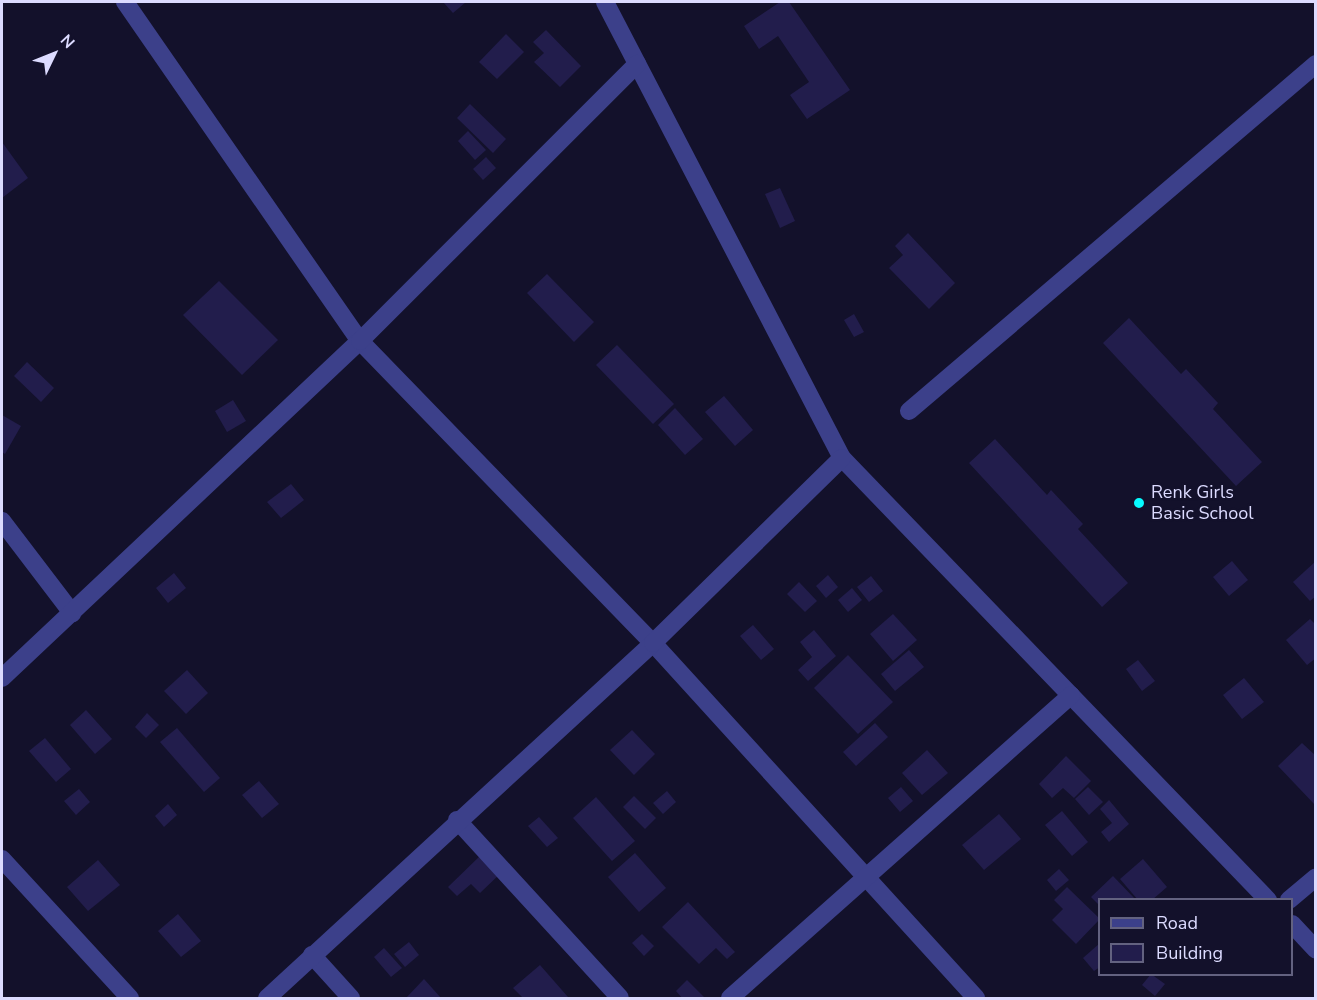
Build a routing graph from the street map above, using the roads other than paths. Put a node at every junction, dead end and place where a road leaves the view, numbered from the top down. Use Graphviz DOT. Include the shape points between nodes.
graph roads {
  1 [pos="125,2"];
  2 [pos="604,2"];
  3 [pos="637,64"];
  4 [pos="1316,64"];
  5 [pos="360,341"];
  6 [pos="909,411"];
  7 [pos="842,458"];
  8 [pos="2,521"];
  9 [pos="72,613"];
  10 [pos="653,642"];
  11 [pos="2,678"];
  12 [pos="1071,695"];
  13 [pos="457,820"];
  14 [pos="2,859"];
  15 [pos="1316,877"];
  16 [pos="868,879"];
  17 [pos="1266,898"];
  18 [pos="1291,898"];
  19 [pos="1293,925"];
  20 [pos="1316,950"];
  21 [pos="312,956"];
  22 [pos="130,999"];
  23 [pos="267,999"];
  24 [pos="351,999"];
  25 [pos="620,999"];
  26 [pos="730,999"];
  27 [pos="976,999"];
  1 -- 5 [label="street"];
  2 -- 3 [label="street"];
  3 -- 5 [label="street"];
  3 -- 7 [label="street"];
  4 -- 6 [label="street"];
  5 -- 9 [label="street"];
  5 -- 10 [label="street"];
  7 -- 10 [label="street"];
  7 -- 12 [label="street"];
  8 -- 9 [label="street"];
  9 -- 11 [label="street"];
  10 -- 13 [label="street"];
  10 -- 16 [label="street"];
  12 -- 16 [label="street"];
  12 -- 17 [label="street"];
  13 -- 21 [label="street"];
  13 -- 25 [label="street"];
  14 -- 22 [label="street"];
  15 -- 18 [label="street"];
  16 -- 26 [label="street"];
  16 -- 27 [label="street"];
  19 -- 20 [label="street"];
  21 -- 23 [label="street"];
  21 -- 24 [label="street"];
}
